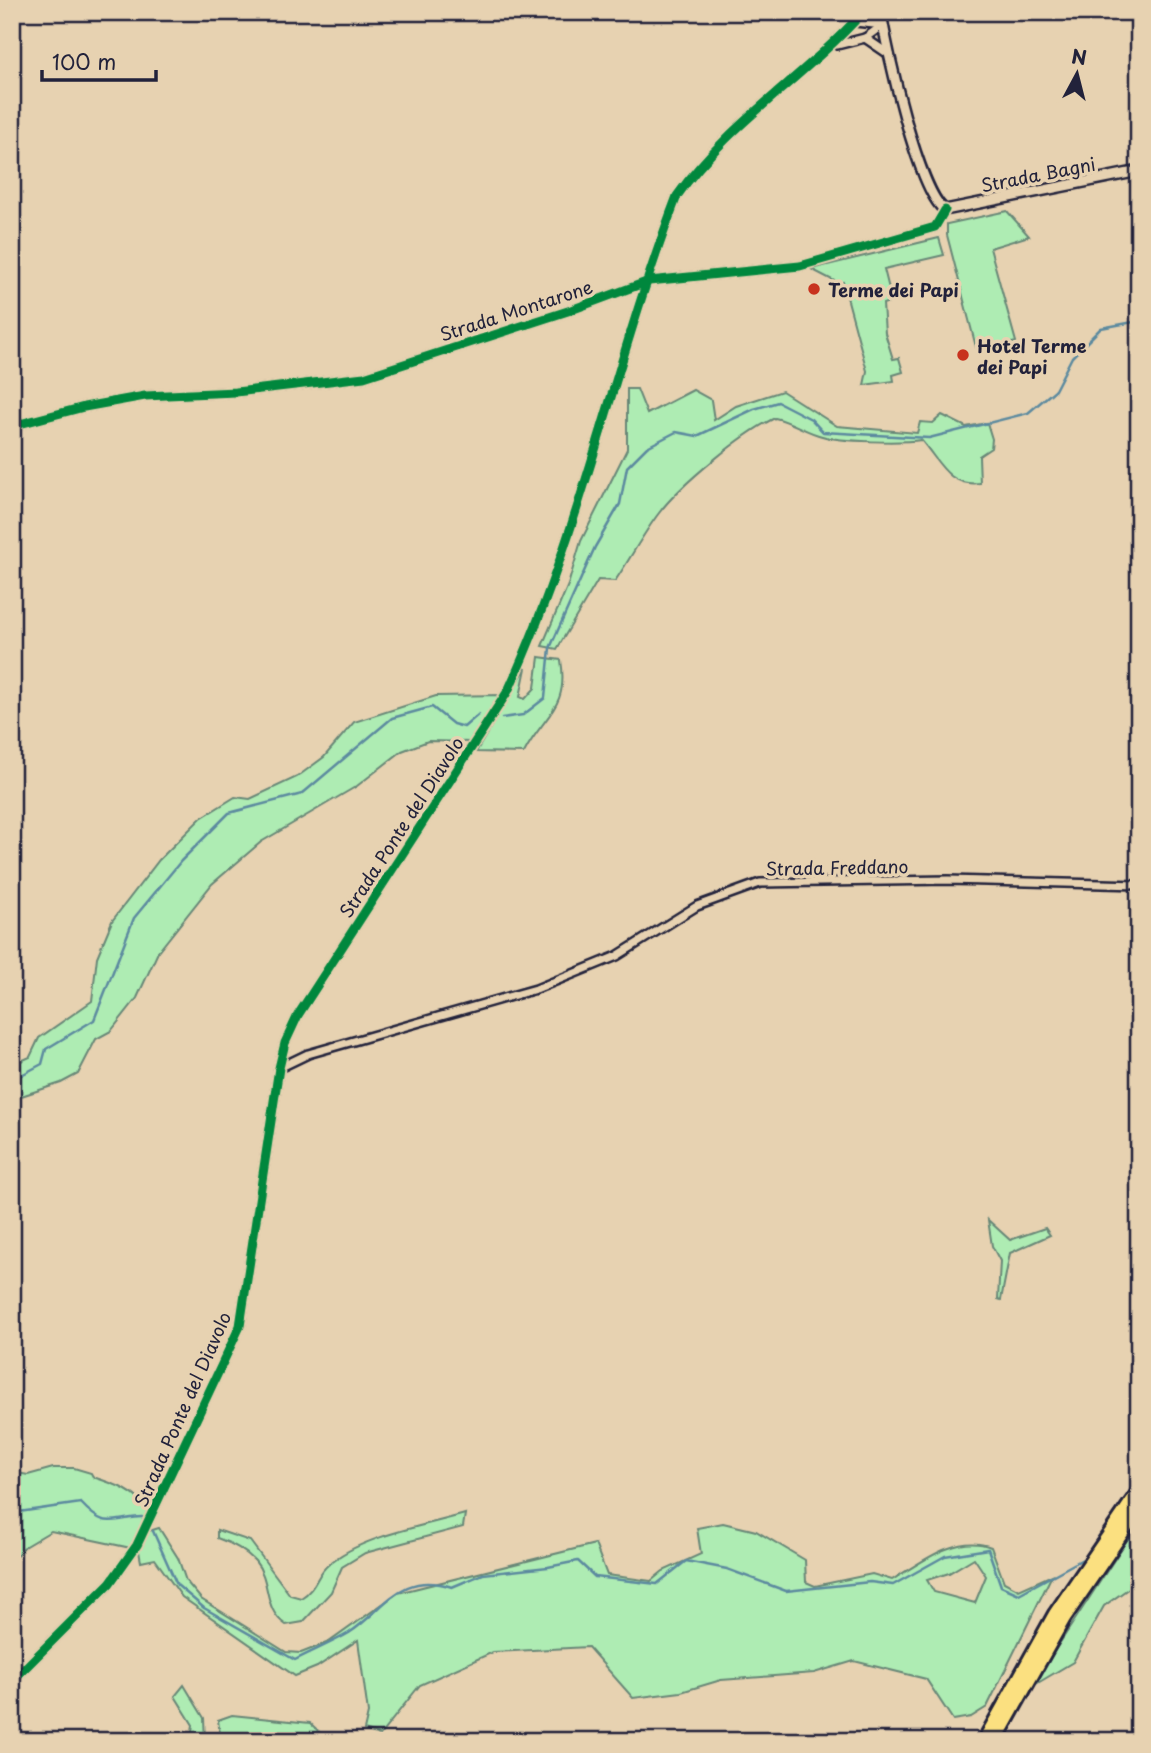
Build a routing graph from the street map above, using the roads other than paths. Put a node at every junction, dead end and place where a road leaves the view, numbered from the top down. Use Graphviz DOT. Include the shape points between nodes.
graph roads {
  1 [pos="863,12"];
  2 [pos="881,12"];
  3 [pos="855,22"];
  4 [pos="883,25"];
  5 [pos="865,38"];
  6 [pos="833,47"];
  7 [pos="891,56"];
  8 [pos="1139,171"];
  9 [pos="945,210"];
  10 [pos="649,281"];
  11 [pos="12,426"];
  12 [pos="1139,885"];
  13 [pos="279,1068"];
  14 [pos="1139,1491"];
  15 [pos="1139,1508"];
  16 [pos="1042,1646"];
  17 [pos="12,1681"];
  18 [pos="984,1741"];
  19 [pos="995,1741"];
  1 -- 3 [label="street, Strada Ponte del Diavolo"];
  2 -- 4 [label="street"];
  3 -- 4 [label="street"];
  3 -- 6 [label="street, Strada Ponte del Diavolo"];
  4 -- 5 [label="street"];
  4 -- 7 [label="street"];
  5 -- 6 [label="street"];
  5 -- 7 [label="street"];
  6 -- 10 [label="street, Strada Ponte del Diavolo" via="698,166 677,196"];
  7 -- 9 [label="street" via="926,184 937,205"];
  8 -- 9 [label="street, Strada Bagni"];
  9 -- 10 [label="street, Strada Montarone" via="935,227 925,232 800,266"];
  10 -- 11 [label="street, Strada Montarone" via="364,377 236,392 145,396"];
  10 -- 13 [label="street, Strada Ponte del Diavolo" via="591,469 532,639 506,697 298,1016"];
  12 -- 13 [label="street, Strada Freddano" via="948,880 760,883 697,905 617,956 536,989 308,1055"];
  13 -- 17 [label="street, Strada Ponte del Diavolo" via="240,1326 138,1545 110,1583"];
  14 -- 16 [label="highway"];
  15 -- 16 [label="highway"];
  16 -- 18 [label="highway"];
  16 -- 19 [label="highway"];
}
